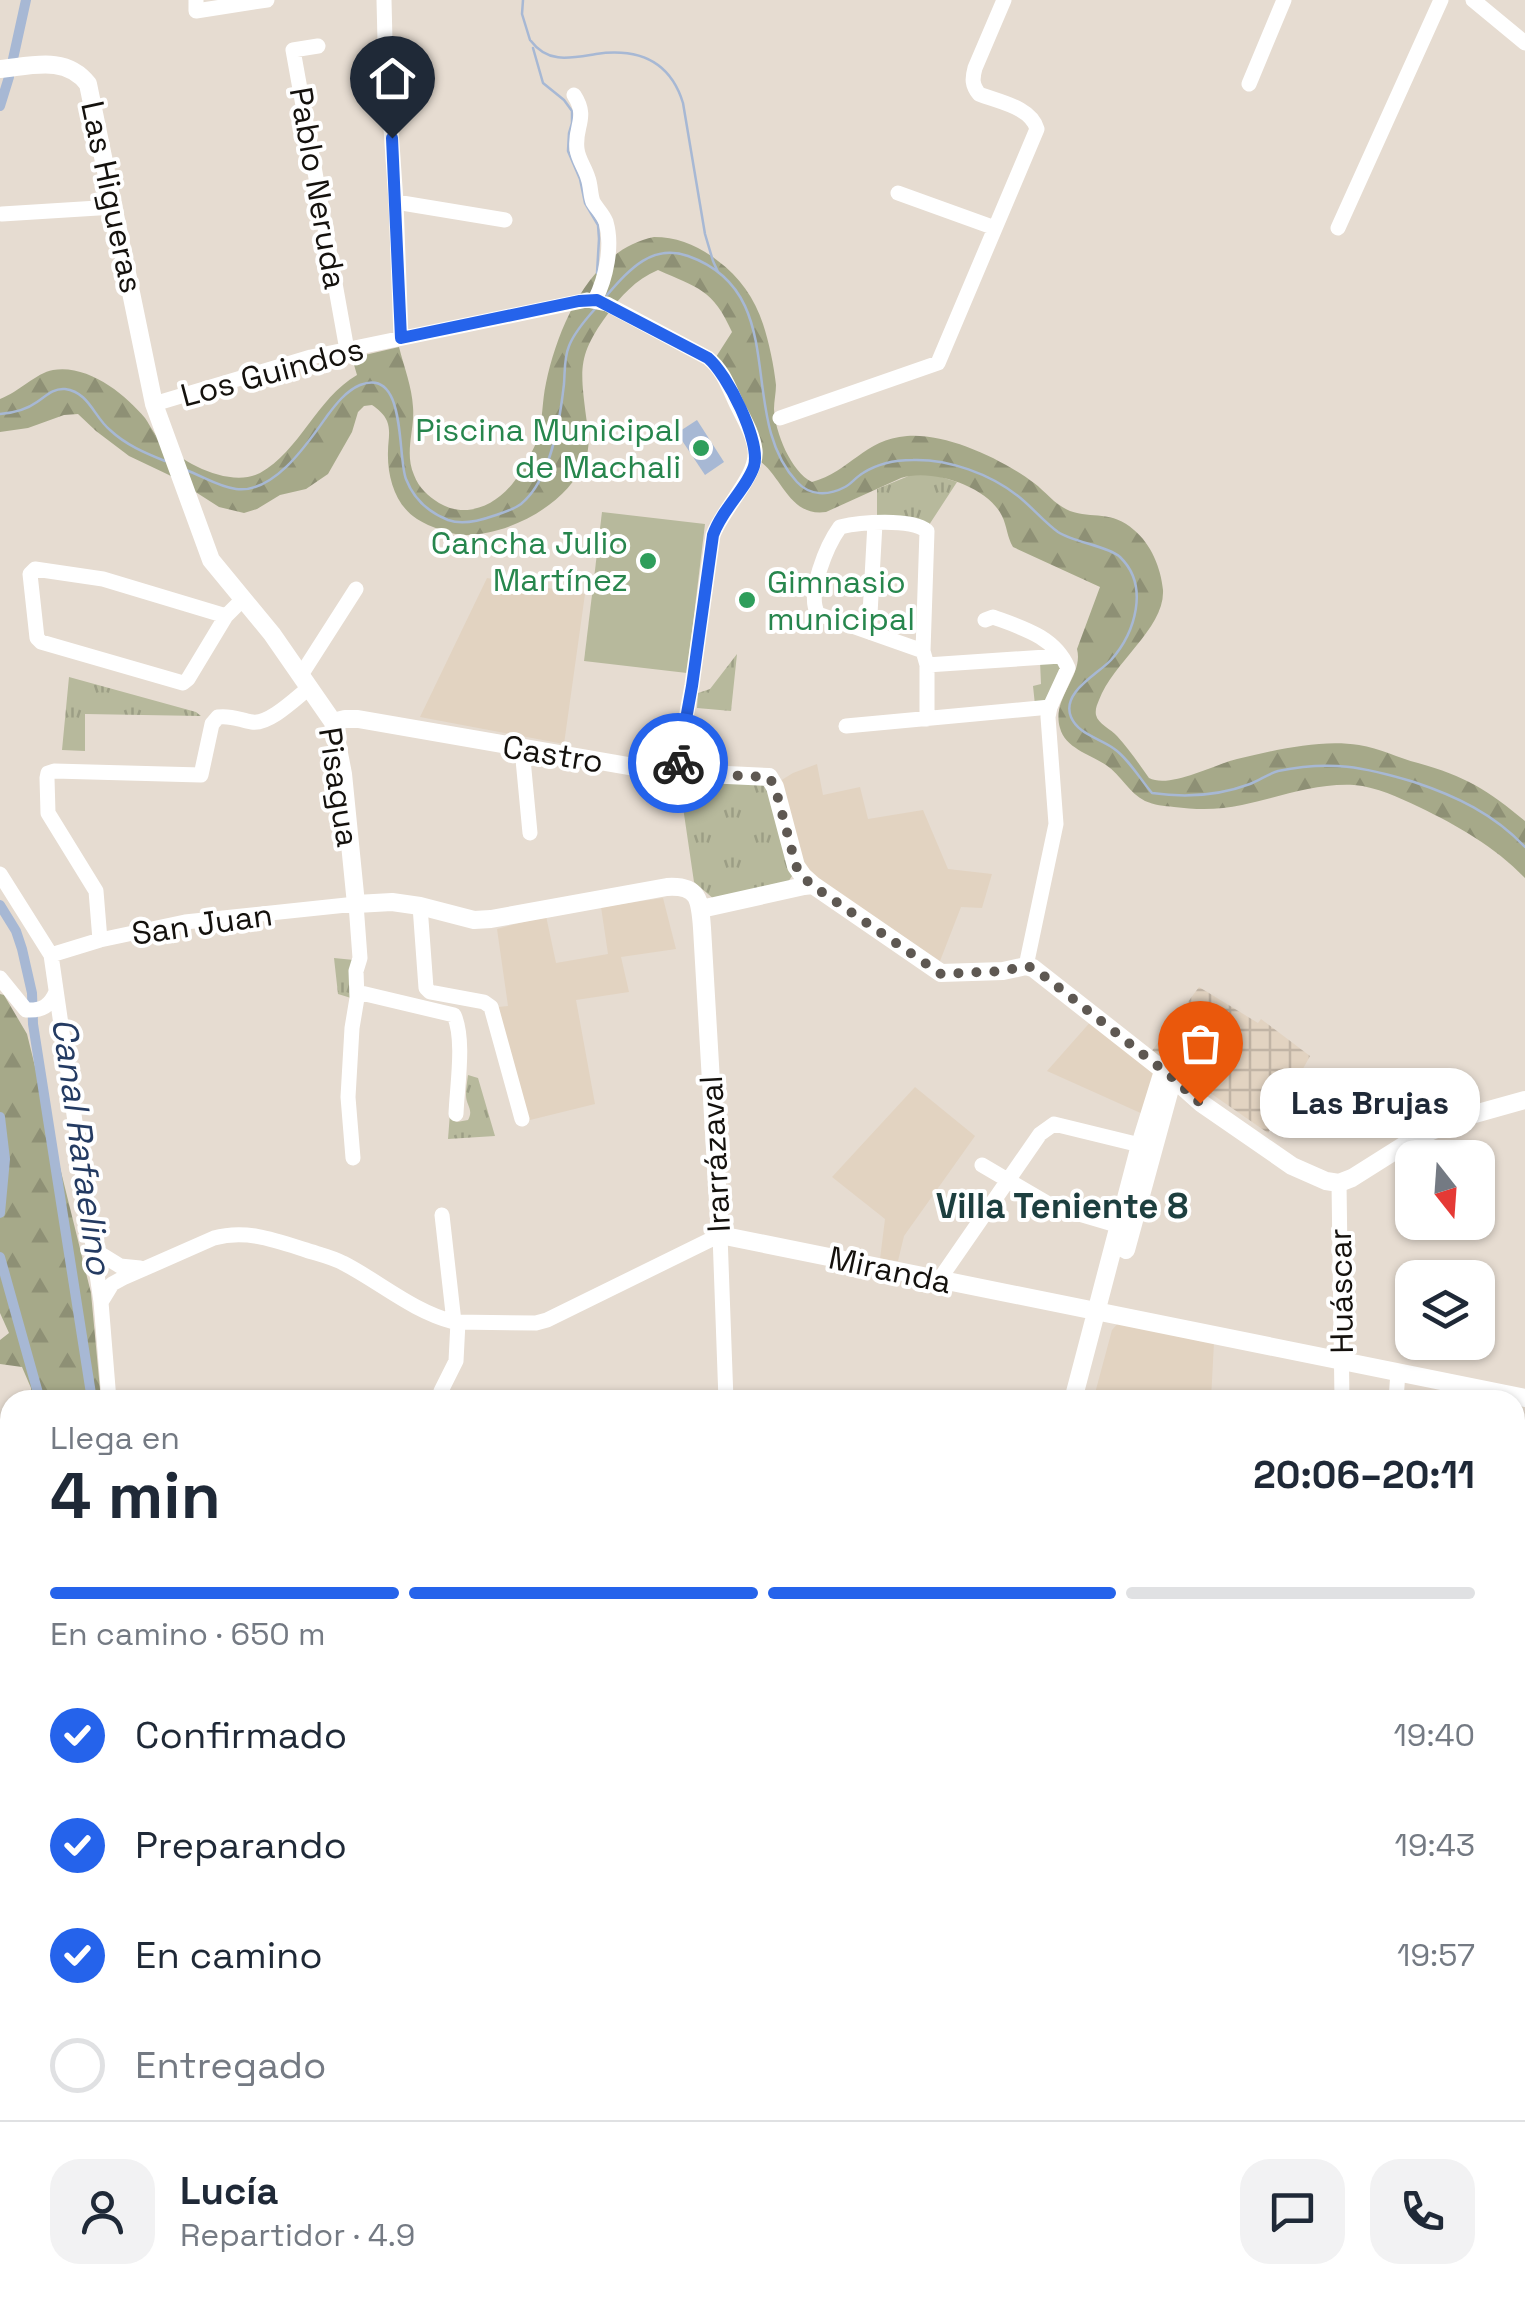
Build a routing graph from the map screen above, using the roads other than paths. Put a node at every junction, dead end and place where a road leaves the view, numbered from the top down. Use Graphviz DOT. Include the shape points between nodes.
graph roads {
  1 [pos="384,0"];
  2 [pos="1004,0"];
  3 [pos="1284,0"];
  4 [pos="1441,0"];
  5 [pos="1473,0"];
  6 [pos="259,1"];
  7 [pos="196,6"];
  8 [pos="1525,44"];
  9 [pos="318,46"];
  10 [pos="0,69"];
  11 [pos="1249,84"];
  12 [pos="574,95"];
  13 [pos="898,192"];
  14 [pos="396,202"];
  15 [pos="114,206"];
  16 [pos="2,214"];
  17 [pos="505,220"];
  18 [pos="995,228"];
  19 [pos="1338,228"];
  20 [pos="600,302"];
  21 [pos="401,338"];
  22 [pos="347,350"];
  23 [pos="154,404"];
  24 [pos="780,418"];
  25 [pos="875,523"];
  26 [pos="356,590"];
  27 [pos="243,599"];
  28 [pos="226,616"];
  29 [pos="985,620"];
  30 [pos="869,632"];
  31 [pos="1060,656"];
  32 [pos="925,658"];
  33 [pos="306,681"];
  34 [pos="1050,707"];
  35 [pos="927,719"];
  36 [pos="334,722"];
  37 [pos="846,726"];
  38 [pos="522,749"];
  39 [pos="676,773"];
  40 [pos="530,834"];
  41 [pos="0,874"];
  42 [pos="813,886"];
  43 [pos="356,904"];
  44 [pos="420,906"];
  45 [pos="701,909"];
  46 [pos="100,940"];
  47 [pos="51,955"];
  48 [pos="1026,966"];
  49 [pos="0,978"];
  50 [pos="56,992"];
  51 [pos="357,992"];
  52 [pos="1168,1074"];
  53 [pos="1525,1100"];
  54 [pos="456,1114"];
  55 [pos="522,1118"];
  56 [pos="1140,1144"];
  57 [pos="353,1158"];
  58 [pos="982,1165"];
  59 [pos="1009,1180"];
  60 [pos="1339,1183"];
  61 [pos="442,1216"];
  62 [pos="1120,1226"];
  63 [pos="720,1235"];
  64 [pos="94,1250"];
  65 [pos="147,1268"];
  66 [pos="939,1280"];
  67 [pos="101,1302"];
  68 [pos="1102,1314"];
  69 [pos="456,1322"];
  70 [pos="1342,1361"];
  71 [pos="1398,1372"];
  72 [pos="109,1390"];
  73 [pos="442,1390"];
  74 [pos="726,1390"];
  75 [pos="1076,1390"];
  76 [pos="1088,1390"];
  77 [pos="1342,1390"];
  78 [pos="1397,1390"];
  79 [pos="1486,1390"];
  1 -- 14 [label="street"];
  2 -- 18 [label="street" via="975,68 974,87 1029,114 1037,129"];
  3 -- 11 [label="street"];
  4 -- 19 [label="street"];
  5 -- 8 [label="street"];
  6 -- 7 [label="street"];
  9 -- 22 [label="street, Pablo Neruda" via="293,50"];
  10 -- 15 [label="main road, Las Higueras" via="58,64 88,84"];
  12 -- 20 [label="street" via="582,118 576,149 606,222"];
  13 -- 18 [label="street"];
  14 -- 17 [label="street"];
  14 -- 21 [label="street"];
  15 -- 16 [label="street"];
  15 -- 23 [label="main road, Las Higueras"];
  18 -- 24 [label="street" via="938,363"];
  20 -- 21 [label="street, Los Guindos"];
  20 -- 39 [label="street" via="715,364 754,444 750,474 713,535"];
  21 -- 22 [label="street, Los Guindos"];
  22 -- 23 [label="street, Los Guindos"];
  23 -- 27 [label="main road, Pisagua" via="211,560"];
  25 -- 30 [label="street"];
  25 -- 30 [label="street" via="837,530 820,568 814,606 818,614"];
  25 -- 32 [label="street" via="917,524 928,538"];
  26 -- 33 [label="street"];
  27 -- 28 [label="street"];
  27 -- 33 [label="main road, Pisagua"];
  28 -- 28 [label="street" via="103,579 35,568 30,574 41,642 184,683"];
  29 -- 31 [label="street" via="994,617 1036,634"];
  30 -- 32 [label="street"];
  31 -- 32 [label="street"];
  31 -- 34 [label="street" via="1068,668"];
  32 -- 35 [label="street"];
  33 -- 36 [label="main road, Pisagua"];
  33 -- 46 [label="street" via="258,724 218,716 201,775 48,773 48,813 96,890"];
  34 -- 35 [label="street"];
  34 -- 48 [label="street" via="1056,824"];
  35 -- 37 [label="street"];
  36 -- 38 [label="main road, Castro" via="358,719"];
  36 -- 43 [label="main road, Pisagua"];
  38 -- 39 [label="main road, Castro"];
  38 -- 40 [label="street"];
  39 -- 42 [label="main road, Castro" via="764,775 772,781 796,866"];
  41 -- 47 [label="street"];
  42 -- 45 [label="main road"];
  42 -- 48 [label="main road" via="941,974"];
  43 -- 44 [label="main road"];
  43 -- 46 [label="street, San Juan" via="185,922"];
  43 -- 51 [label="street, Pisagua"];
  44 -- 45 [label="main road" via="490,919 678,886 698,896"];
  44 -- 55 [label="street" via="426,988 491,1006"];
  45 -- 63 [label="main road, Irarrázaval"];
  46 -- 47 [label="street, San Juan"];
  47 -- 50 [label="street"];
  48 -- 52 [label="main road"];
  49 -- 50 [label="street" via="31,1010 42,1010"];
  50 -- 64 [label="street"];
  51 -- 54 [label="street" via="454,1015"];
  51 -- 57 [label="street, Pisagua" via="348,1097"];
  52 -- 56 [label="main road"];
  52 -- 60 [label="main road" via="1292,1166"];
  52 -- 68 [label="main road"];
  53 -- 60 [label="main road" via="1417,1137"];
  56 -- 59 [label="street" via="1054,1124"];
  56 -- 62 [label="main road"];
  58 -- 59 [label="street"];
  59 -- 62 [label="street" via="1052,1206"];
  59 -- 66 [label="street"];
  60 -- 70 [label="street, Huáscar"];
  61 -- 69 [label="street"];
  62 -- 68 [label="main road"];
  63 -- 66 [label="main road, Miranda"];
  63 -- 69 [label="street" via="548,1320"];
  63 -- 74 [label="street, Irarrázaval"];
  64 -- 65 [label="street" via="120,1266"];
  64 -- 67 [label="street"];
  65 -- 67 [label="street" via="112,1284"];
  65 -- 69 [label="street" via="230,1233 264,1237 341,1262 433,1316"];
  66 -- 68 [label="main road, Miranda"];
  67 -- 72 [label="street"];
  68 -- 70 [label="main road, Miranda"];
  68 -- 75 [label="main road"];
  68 -- 76 [label="main road"];
  69 -- 73 [label="street" via="456,1361"];
  70 -- 71 [label="main road, Miranda"];
  70 -- 77 [label="street, Huáscar"];
  71 -- 78 [label="street"];
  71 -- 79 [label="main road, Miranda"];
}
